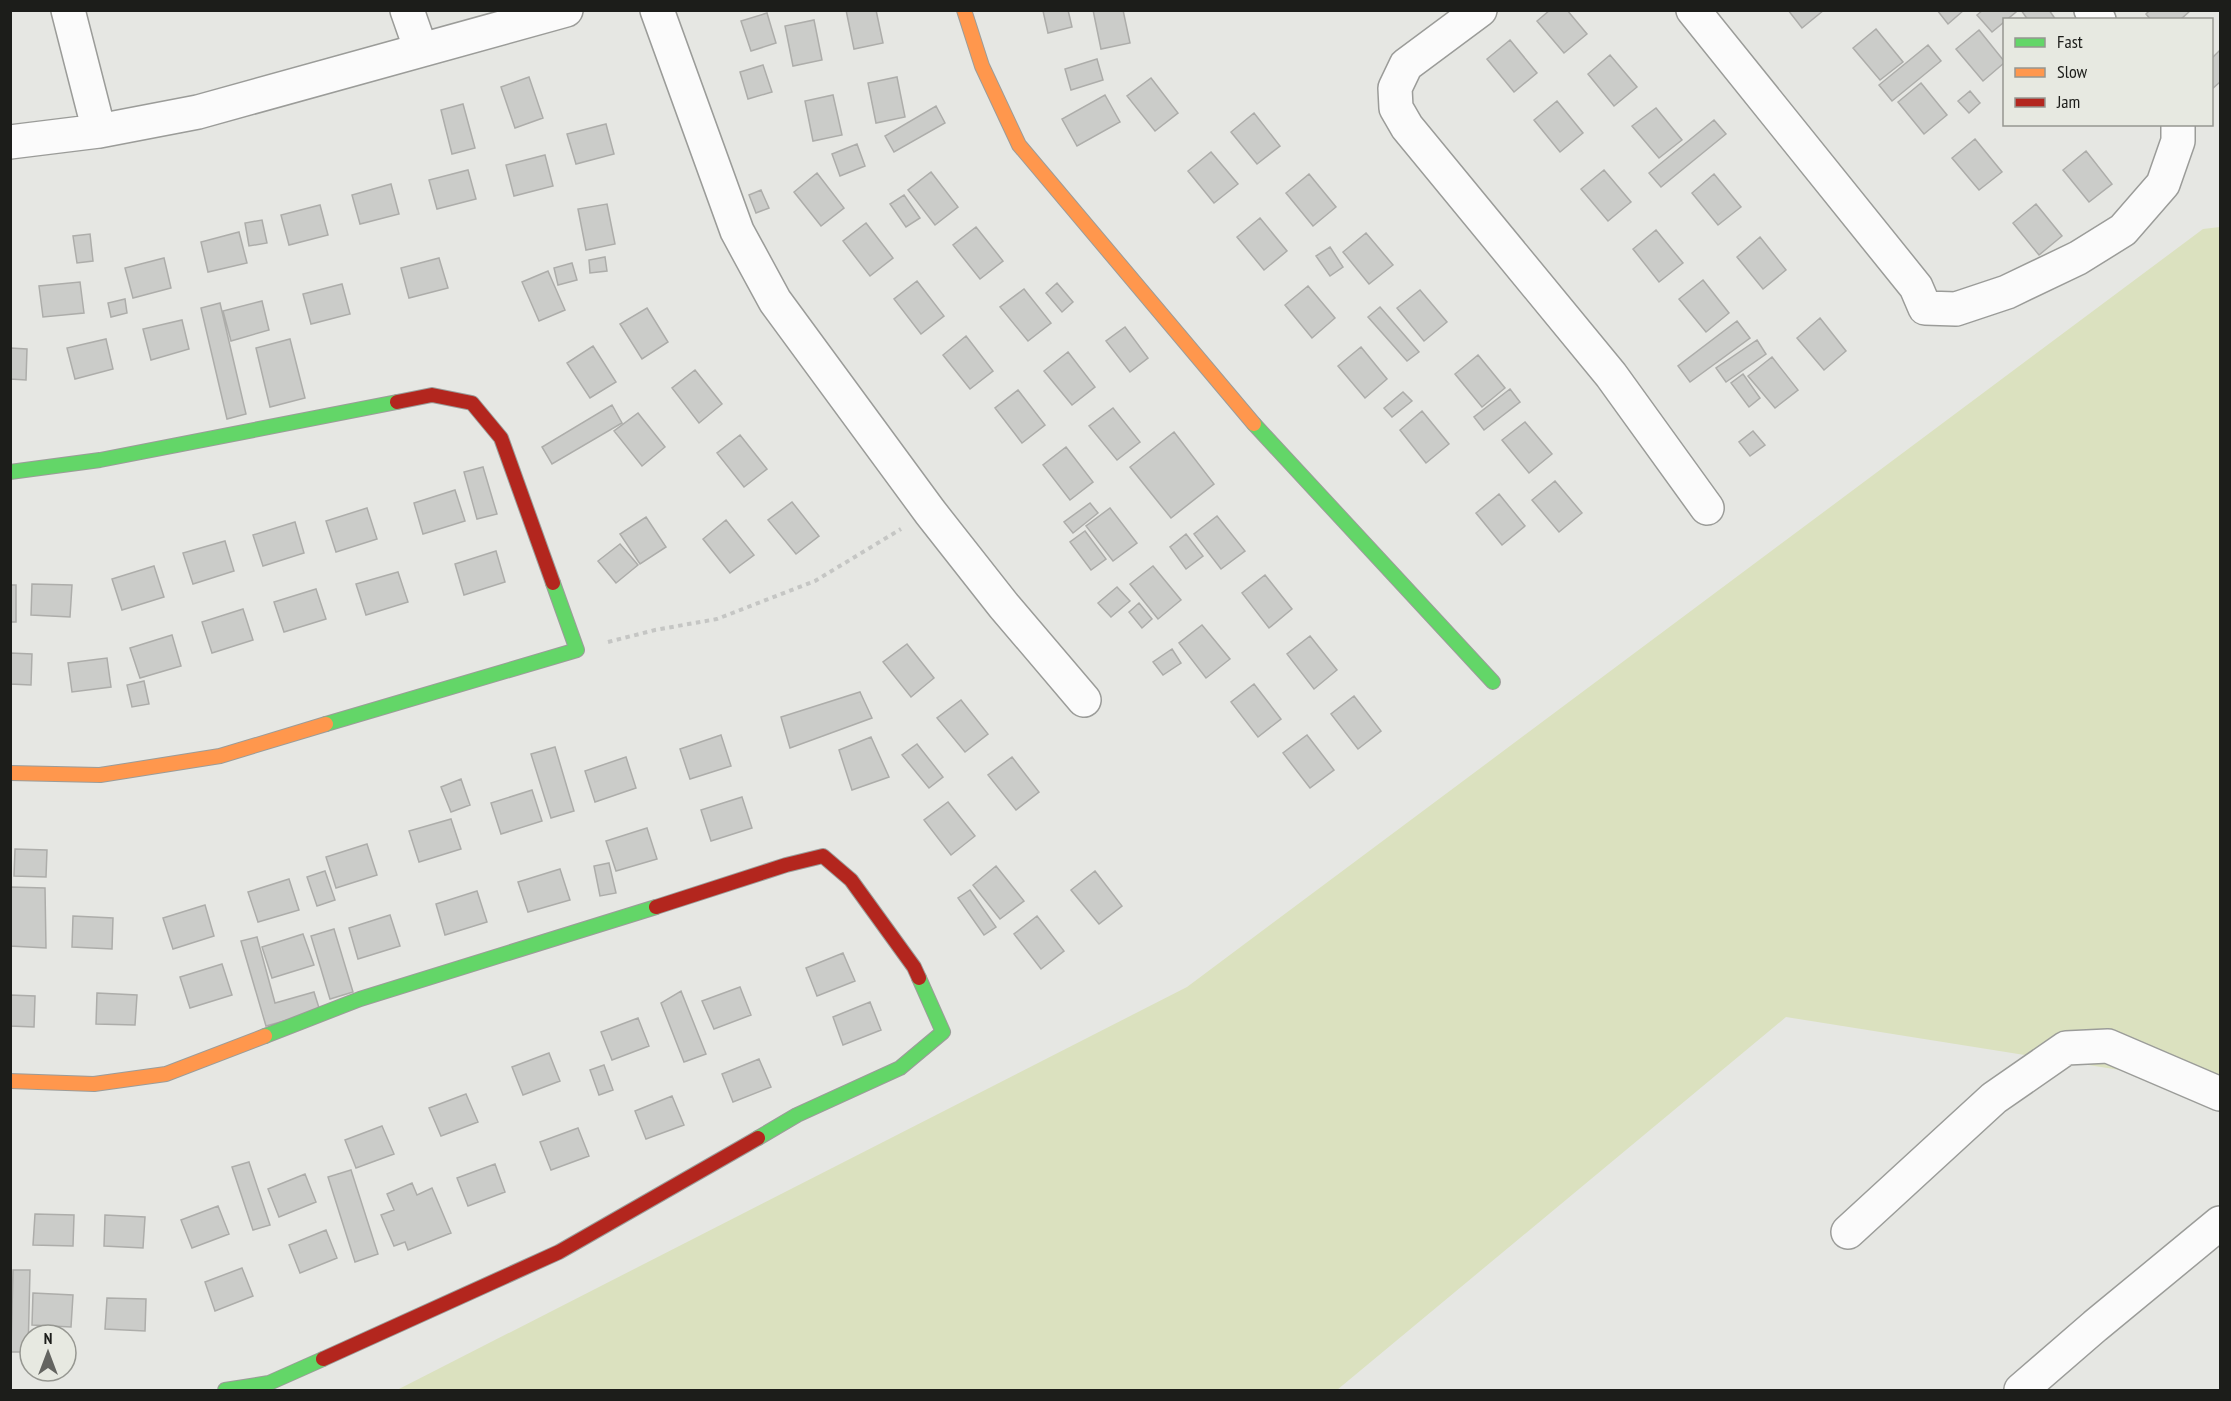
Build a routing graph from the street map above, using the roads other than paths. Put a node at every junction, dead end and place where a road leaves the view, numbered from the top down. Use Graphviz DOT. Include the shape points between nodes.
graph roads {
  1 [pos="68,10"];
  2 [pos="407,10"];
  3 [pos="566,10"];
  4 [pos="657,10"];
  5 [pos="964,10"];
  6 [pos="1480,10"];
  7 [pos="1693,10"];
  8 [pos="421,50"];
  9 [pos="2178,126"];
  10 [pos="99,131"];
  11 [pos="10,142"];
  12 [pos="10,472"];
  13 [pos="1707,508"];
  14 [pos="1492,682"];
  15 [pos="1084,700"];
  16 [pos="10,773"];
  17 [pos="10,1081"];
  18 [pos="2220,1095"];
  19 [pos="2220,1223"];
  20 [pos="1848,1232"];
  21 [pos="225,1390"];
  22 [pos="2021,1390"];
  1 -- 10 [label="street"];
  2 -- 8 [label="street"];
  3 -- 8 [label="street"];
  4 -- 15 [label="street" via="737,231 775,301 930,512"];
  5 -- 14 [label="street" via="982,66 1019,145 1238,407"];
  6 -- 13 [label="street" via="1406,65 1395,88 1396,108 1407,127 1611,375"];
  7 -- 9 [label="street" via="1916,287 1924,308 1956,309 2007,292 2078,258 2123,230 2163,184 2178,141"];
  8 -- 10 [label="street" via="198,112"];
  10 -- 11 [label="street"];
  12 -- 16 [label="street" via="100,460 432,395 472,403 501,438 577,650 220,756 100,775"];
  17 -- 21 [label="street" via="94,1084 166,1074 360,999 823,856 851,880 914,967 943,1032 900,1068 797,1115 559,1252 269,1383"];
  18 -- 20 [label="street" via="2108,1046 2066,1048 1994,1098"];
  19 -- 22 [label="street"];
}
